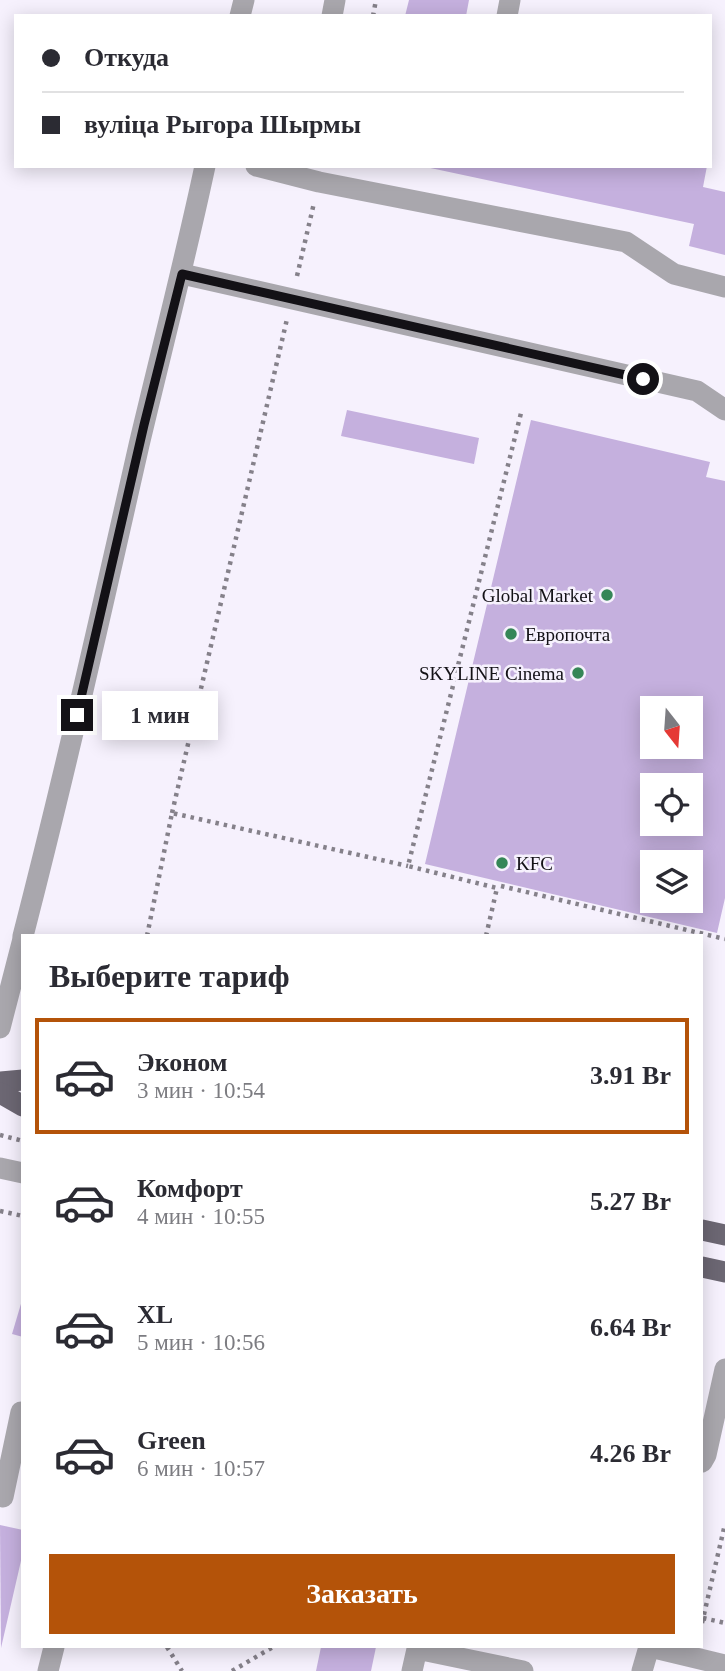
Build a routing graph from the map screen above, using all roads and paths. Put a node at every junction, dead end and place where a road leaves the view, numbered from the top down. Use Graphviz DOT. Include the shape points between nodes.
graph roads {
  1 [pos="205,168"];
  2 [pos="269,168"];
  3 [pos="295,172"];
  4 [pos="319,182"];
  5 [pos="182,274"];
  6 [pos="725,287"];
  7 [pos="291,299"];
  8 [pos="725,410"];
  9 [pos="521,412"];
  10 [pos="172,813"];
  11 [pos="408,866"];
  12 [pos="501,886"];
  13 [pos="24,934"];
  14 [pos="147,934"];
  15 [pos="486,934"];
  16 [pos="725,939"];
  17 [pos="21,946"];
  18 [pos="0,1028"];
  19 [pos="21,1080"];
  20 [pos="0,1082"];
  21 [pos="0,1093"];
  22 [pos="21,1106"];
  23 [pos="0,1135"];
  24 [pos="21,1140"];
  25 [pos="0,1168"];
  26 [pos="21,1173"];
  27 [pos="0,1211"];
  28 [pos="21,1216"];
  29 [pos="703,1230"];
  30 [pos="725,1235"];
  31 [pos="703,1266"];
  32 [pos="725,1272"];
  33 [pos="725,1368"];
  34 [pos="21,1412"];
  35 [pos="703,1457"];
  36 [pos="9,1498"];
  37 [pos="725,1524"];
  38 [pos="703,1615"];
  39 [pos="703,1619"];
  40 [pos="725,1623"];
  41 [pos="54,1648"];
  42 [pos="168,1648"];
  43 [pos="271,1648"];
  44 [pos="649,1648"];
  45 [pos="653,1648"];
  46 [pos="725,1665"];
  47 [pos="48,1671"];
  48 [pos="182,1671"];
  49 [pos="232,1671"];
  50 [pos="412,1671"];
  51 [pos="523,1671"];
  52 [pos="642,1671"];
  1 -- 5 [label="street"];
  2 -- 3 [label="street"];
  3 -- 4 [label="street"];
  4 -- 6 [label="street" via="626,242 674,274"];
  4 -- 7 [label="path"];
  5 -- 7 [label="street"];
  5 -- 13 [label="street"];
  7 -- 8 [label="street" via="697,391"];
  7 -- 10 [label="path"];
  9 -- 11 [label="path"];
  10 -- 11 [label="path"];
  10 -- 14 [label="path"];
  11 -- 15 [label="path" via="497,888"];
  12 -- 16 [label="path"];
  17 -- 18 [label="street"];
  19 -- 20 [label="main road"];
  21 -- 22 [label="main road"];
  23 -- 24 [label="path"];
  25 -- 26 [label="street"];
  27 -- 28 [label="path"];
  29 -- 30 [label="main road"];
  31 -- 32 [label="main road"];
  33 -- 35 [label="street"];
  34 -- 36 [label="street"];
  37 -- 38 [label="path"];
  39 -- 40 [label="path"];
  41 -- 47 [label="street"];
  42 -- 48 [label="path"];
  43 -- 49 [label="path"];
  44 -- 52 [label="street"];
  45 -- 46 [label="street"];
  50 -- 51 [label="street" via="417,1649"];
}
